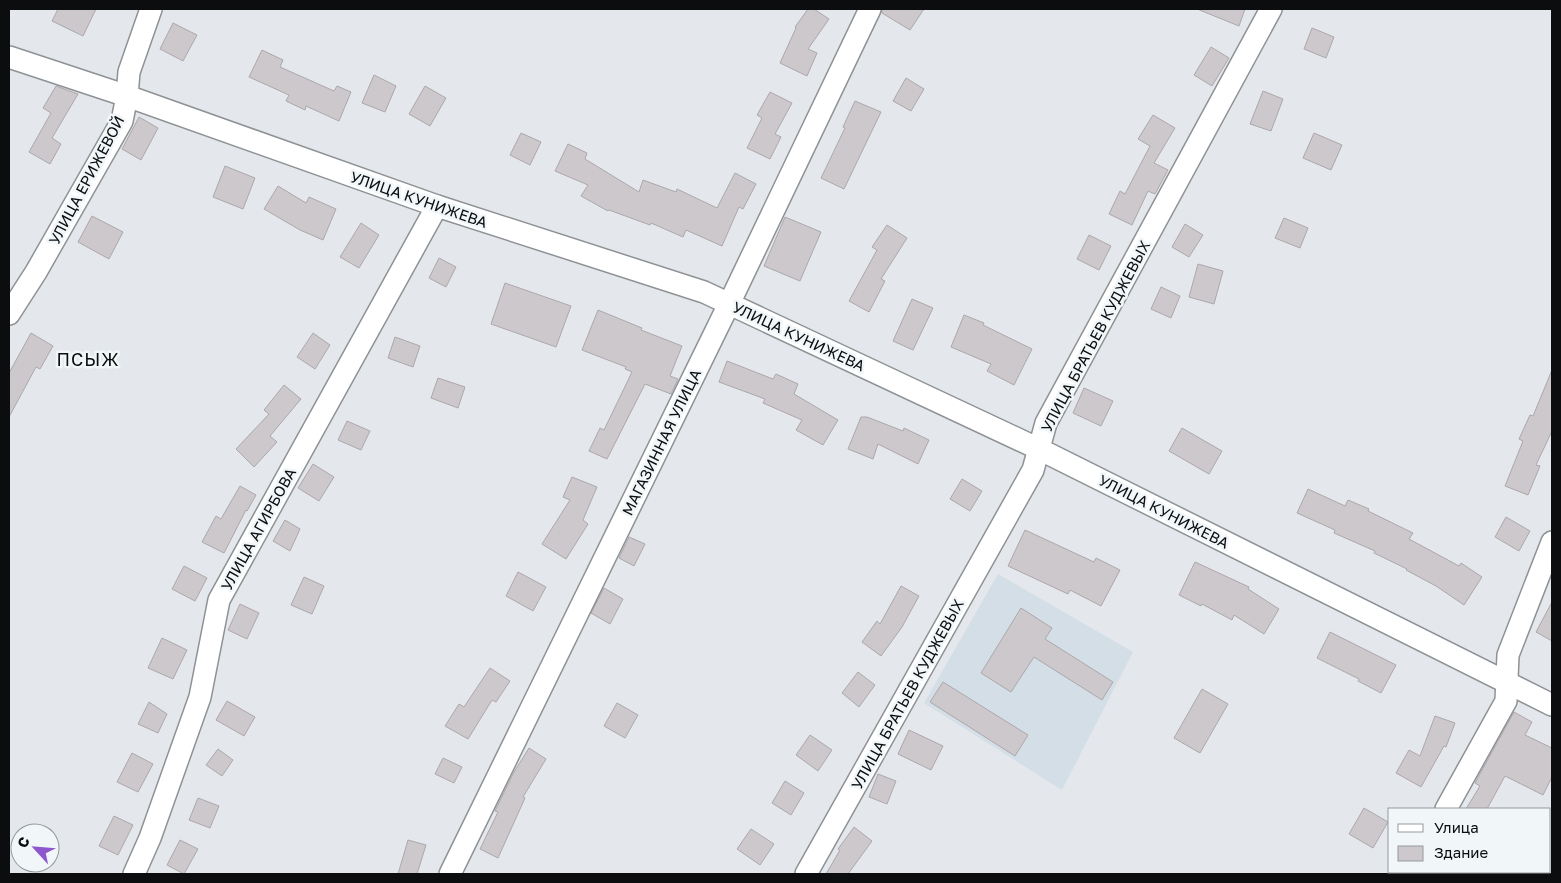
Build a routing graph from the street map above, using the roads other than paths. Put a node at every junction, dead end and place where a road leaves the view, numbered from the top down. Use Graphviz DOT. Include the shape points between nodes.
graph roads {
  1 [pos="152,9"];
  2 [pos="870,9"];
  3 [pos="1271,9"];
  4 [pos="9,56"];
  5 [pos="127,96"];
  6 [pos="437,206"];
  7 [pos="729,304"];
  8 [pos="9,314"];
  9 [pos="1039,449"];
  10 [pos="1552,542"];
  11 [pos="1507,682"];
  12 [pos="1552,705"];
  13 [pos="1447,808"];
  14 [pos="134,874"];
  15 [pos="450,874"];
  16 [pos="806,874"];
  1 -- 5 [label="street, УЛИЦА ЕРИЖЕВОЙ" via="129,72"];
  2 -- 7 [label="street, МАГАЗИННАЯ УЛИЦА"];
  3 -- 9 [label="street, УЛИЦА БРАТЬЕВ КУДЖЕВЫХ" via="1046,423"];
  4 -- 5 [label="street, УЛИЦА КУНИЖЕВА"];
  5 -- 6 [label="street, УЛИЦА КУНИЖЕВА"];
  5 -- 8 [label="street, УЛИЦА ЕРИЖЕВОЙ" via="122,120"];
  6 -- 7 [label="street, УЛИЦА КУНИЖЕВА" via="704,292"];
  6 -- 14 [label="street, УЛИЦА АГИРБОВА" via="219,600 200,698"];
  7 -- 9 [label="street, УЛИЦА КУНИЖЕВА"];
  7 -- 15 [label="street, МАГАЗИННАЯ УЛИЦА"];
  9 -- 11 [label="street, УЛИЦА КУНИЖЕВА"];
  9 -- 16 [label="street, УЛИЦА БРАТЬЕВ КУДЖЕВЫХ" via="1033,470"];
  10 -- 11 [label="street" via="1508,656"];
  11 -- 12 [label="street, УЛИЦА КУНИЖЕВА"];
  11 -- 13 [label="street" via="1506,701"];
}
